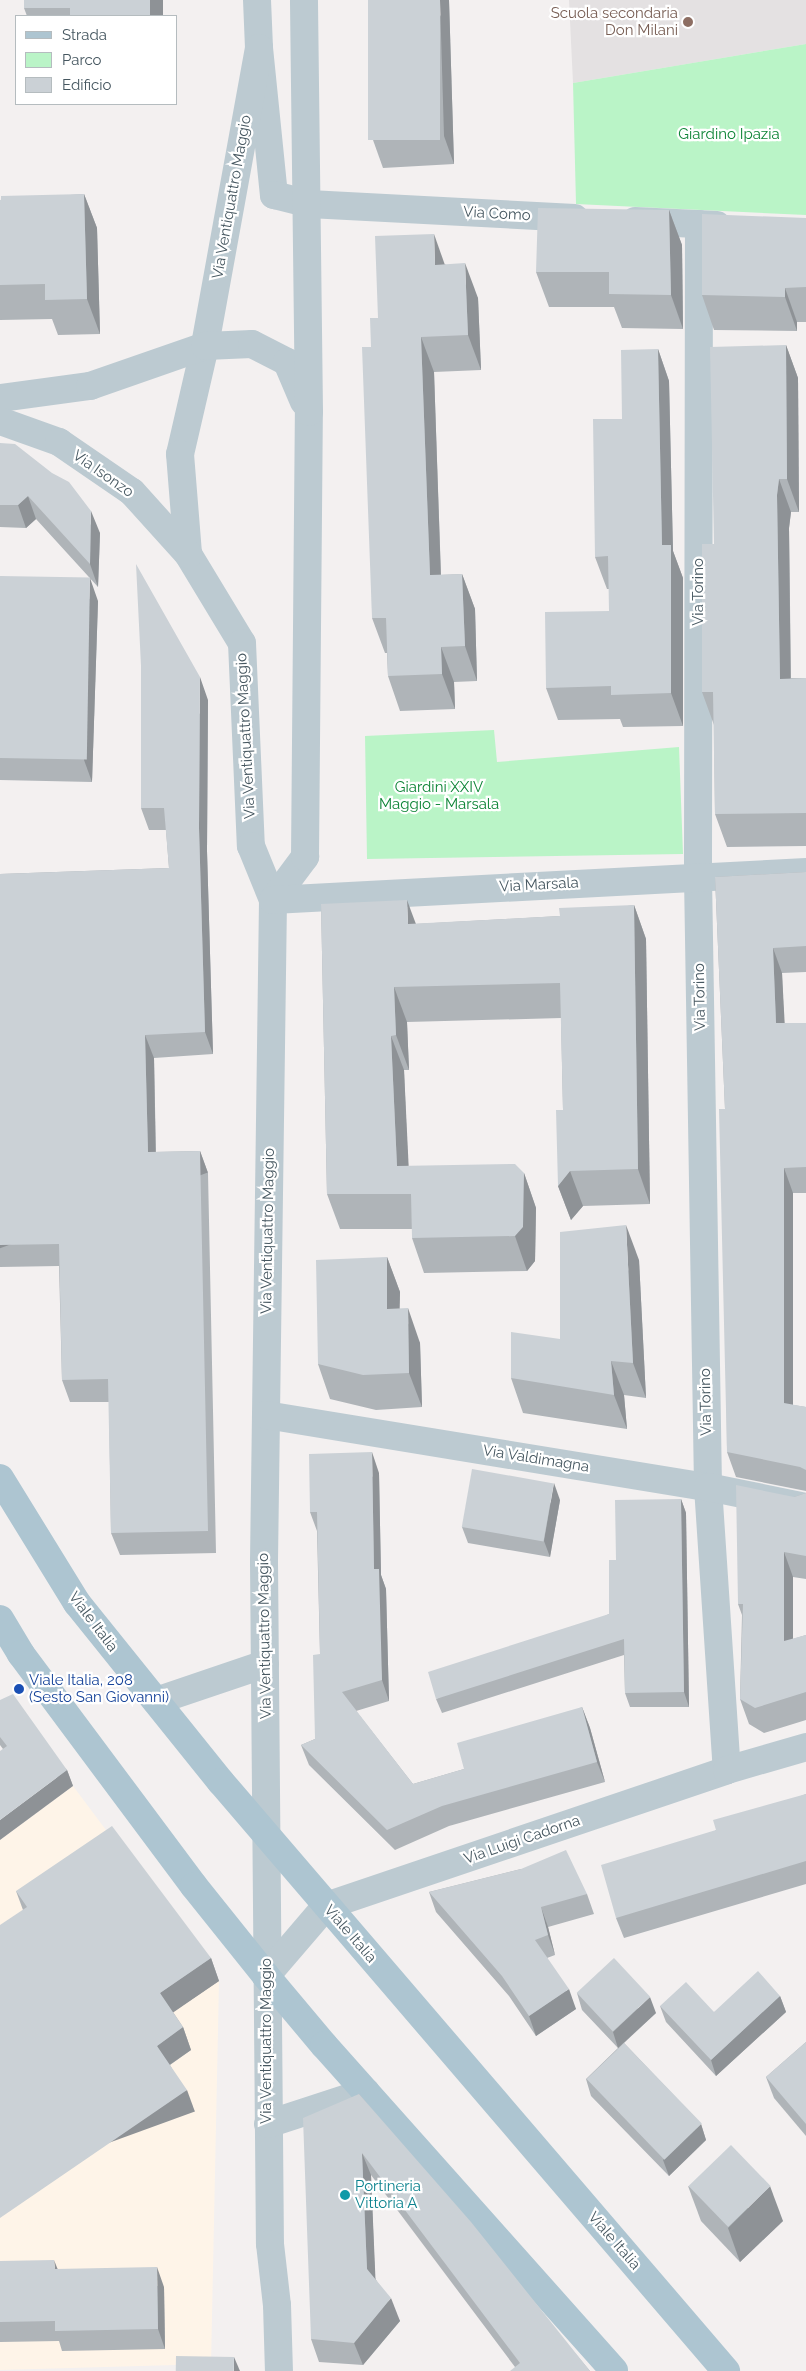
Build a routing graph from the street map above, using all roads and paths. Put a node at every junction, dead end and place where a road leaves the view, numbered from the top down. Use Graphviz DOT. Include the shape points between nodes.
graph roads {
  1 [pos="257,0"];
  2 [pos="304,0"];
  3 [pos="258,48"];
  4 [pos="309,204"];
  5 [pos="699,224"];
  6 [pos="738,226"];
  7 [pos="206,346"];
  8 [pos="0,398"];
  9 [pos="309,412"];
  10 [pos="0,421"];
  11 [pos="188,554"];
  12 [pos="806,872"];
  13 [pos="698,877"];
  14 [pos="272,900"];
  15 [pos="266,1415"];
  16 [pos="0,1478"];
  17 [pos="708,1488"];
  18 [pos="806,1508"];
  19 [pos="0,1619"];
  20 [pos="265,1664"];
  21 [pos="156,1702"];
  22 [pos="806,1747"];
  23 [pos="727,1770"];
  24 [pos="267,1838"];
  25 [pos="326,1906"];
  26 [pos="266,1976"];
  27 [pos="366,2092"];
  28 [pos="268,2124"];
  29 [pos="278,2371"];
  30 [pos="614,2371"];
  31 [pos="726,2371"];
  1 -- 3 [label="street, Via Ventiquattro Maggio"];
  2 -- 4 [label="street"];
  3 -- 4 [label="street, Via Ventiquattro Maggio" via="274,195"];
  3 -- 7 [label="street, Via Ventiquattro Maggio"];
  4 -- 5 [label="street, Via Como"];
  4 -- 9 [label="street"];
  5 -- 6 [label="street, Via Como"];
  5 -- 13 [label="street, Via Torino"];
  7 -- 8 [label="street" via="90,386"];
  7 -- 9 [label="street" via="252,344 287,362"];
  7 -- 11 [label="street, Via Ventiquattro Maggio" via="180,454"];
  9 -- 14 [label="street" via="305,857"];
  10 -- 11 [label="street, Via Isonzo" via="59,442 132,492"];
  11 -- 14 [label="street, Via Ventiquattro Maggio" via="242,643 251,846"];
  12 -- 13 [label="street, Via Marsala"];
  13 -- 14 [label="street, Via Marsala"];
  13 -- 17 [label="street, Via Torino"];
  14 -- 15 [label="street, Via Ventiquattro Maggio"];
  15 -- 17 [label="street, Via Valdimagna"];
  15 -- 20 [label="street, Via Ventiquattro Maggio"];
  16 -- 21 [label="main road, Viale Italia" via="77,1603"];
  17 -- 18 [label="street, Via Valdimagna"];
  17 -- 23 [label="street, Via Torino"];
  19 -- 26 [label="main road" via="21,1654 194,1886"];
  20 -- 21 [label="street"];
  20 -- 24 [label="street, Via Ventiquattro Maggio"];
  21 -- 24 [label="main road, Viale Italia"];
  22 -- 23 [label="street, Via Luigi Cadorna"];
  23 -- 25 [label="street, Via Luigi Cadorna"];
  24 -- 25 [label="main road, Viale Italia"];
  24 -- 26 [label="street, Via Ventiquattro Maggio"];
  25 -- 26 [label="street"];
  25 -- 31 [label="main road, Viale Italia"];
  26 -- 27 [label="main road"];
  26 -- 28 [label="street, Via Ventiquattro Maggio"];
  27 -- 28 [label="street"];
  27 -- 30 [label="main road"];
  28 -- 29 [label="street, Via Ventiquattro Maggio" via="270,2252 277,2305"];
}
